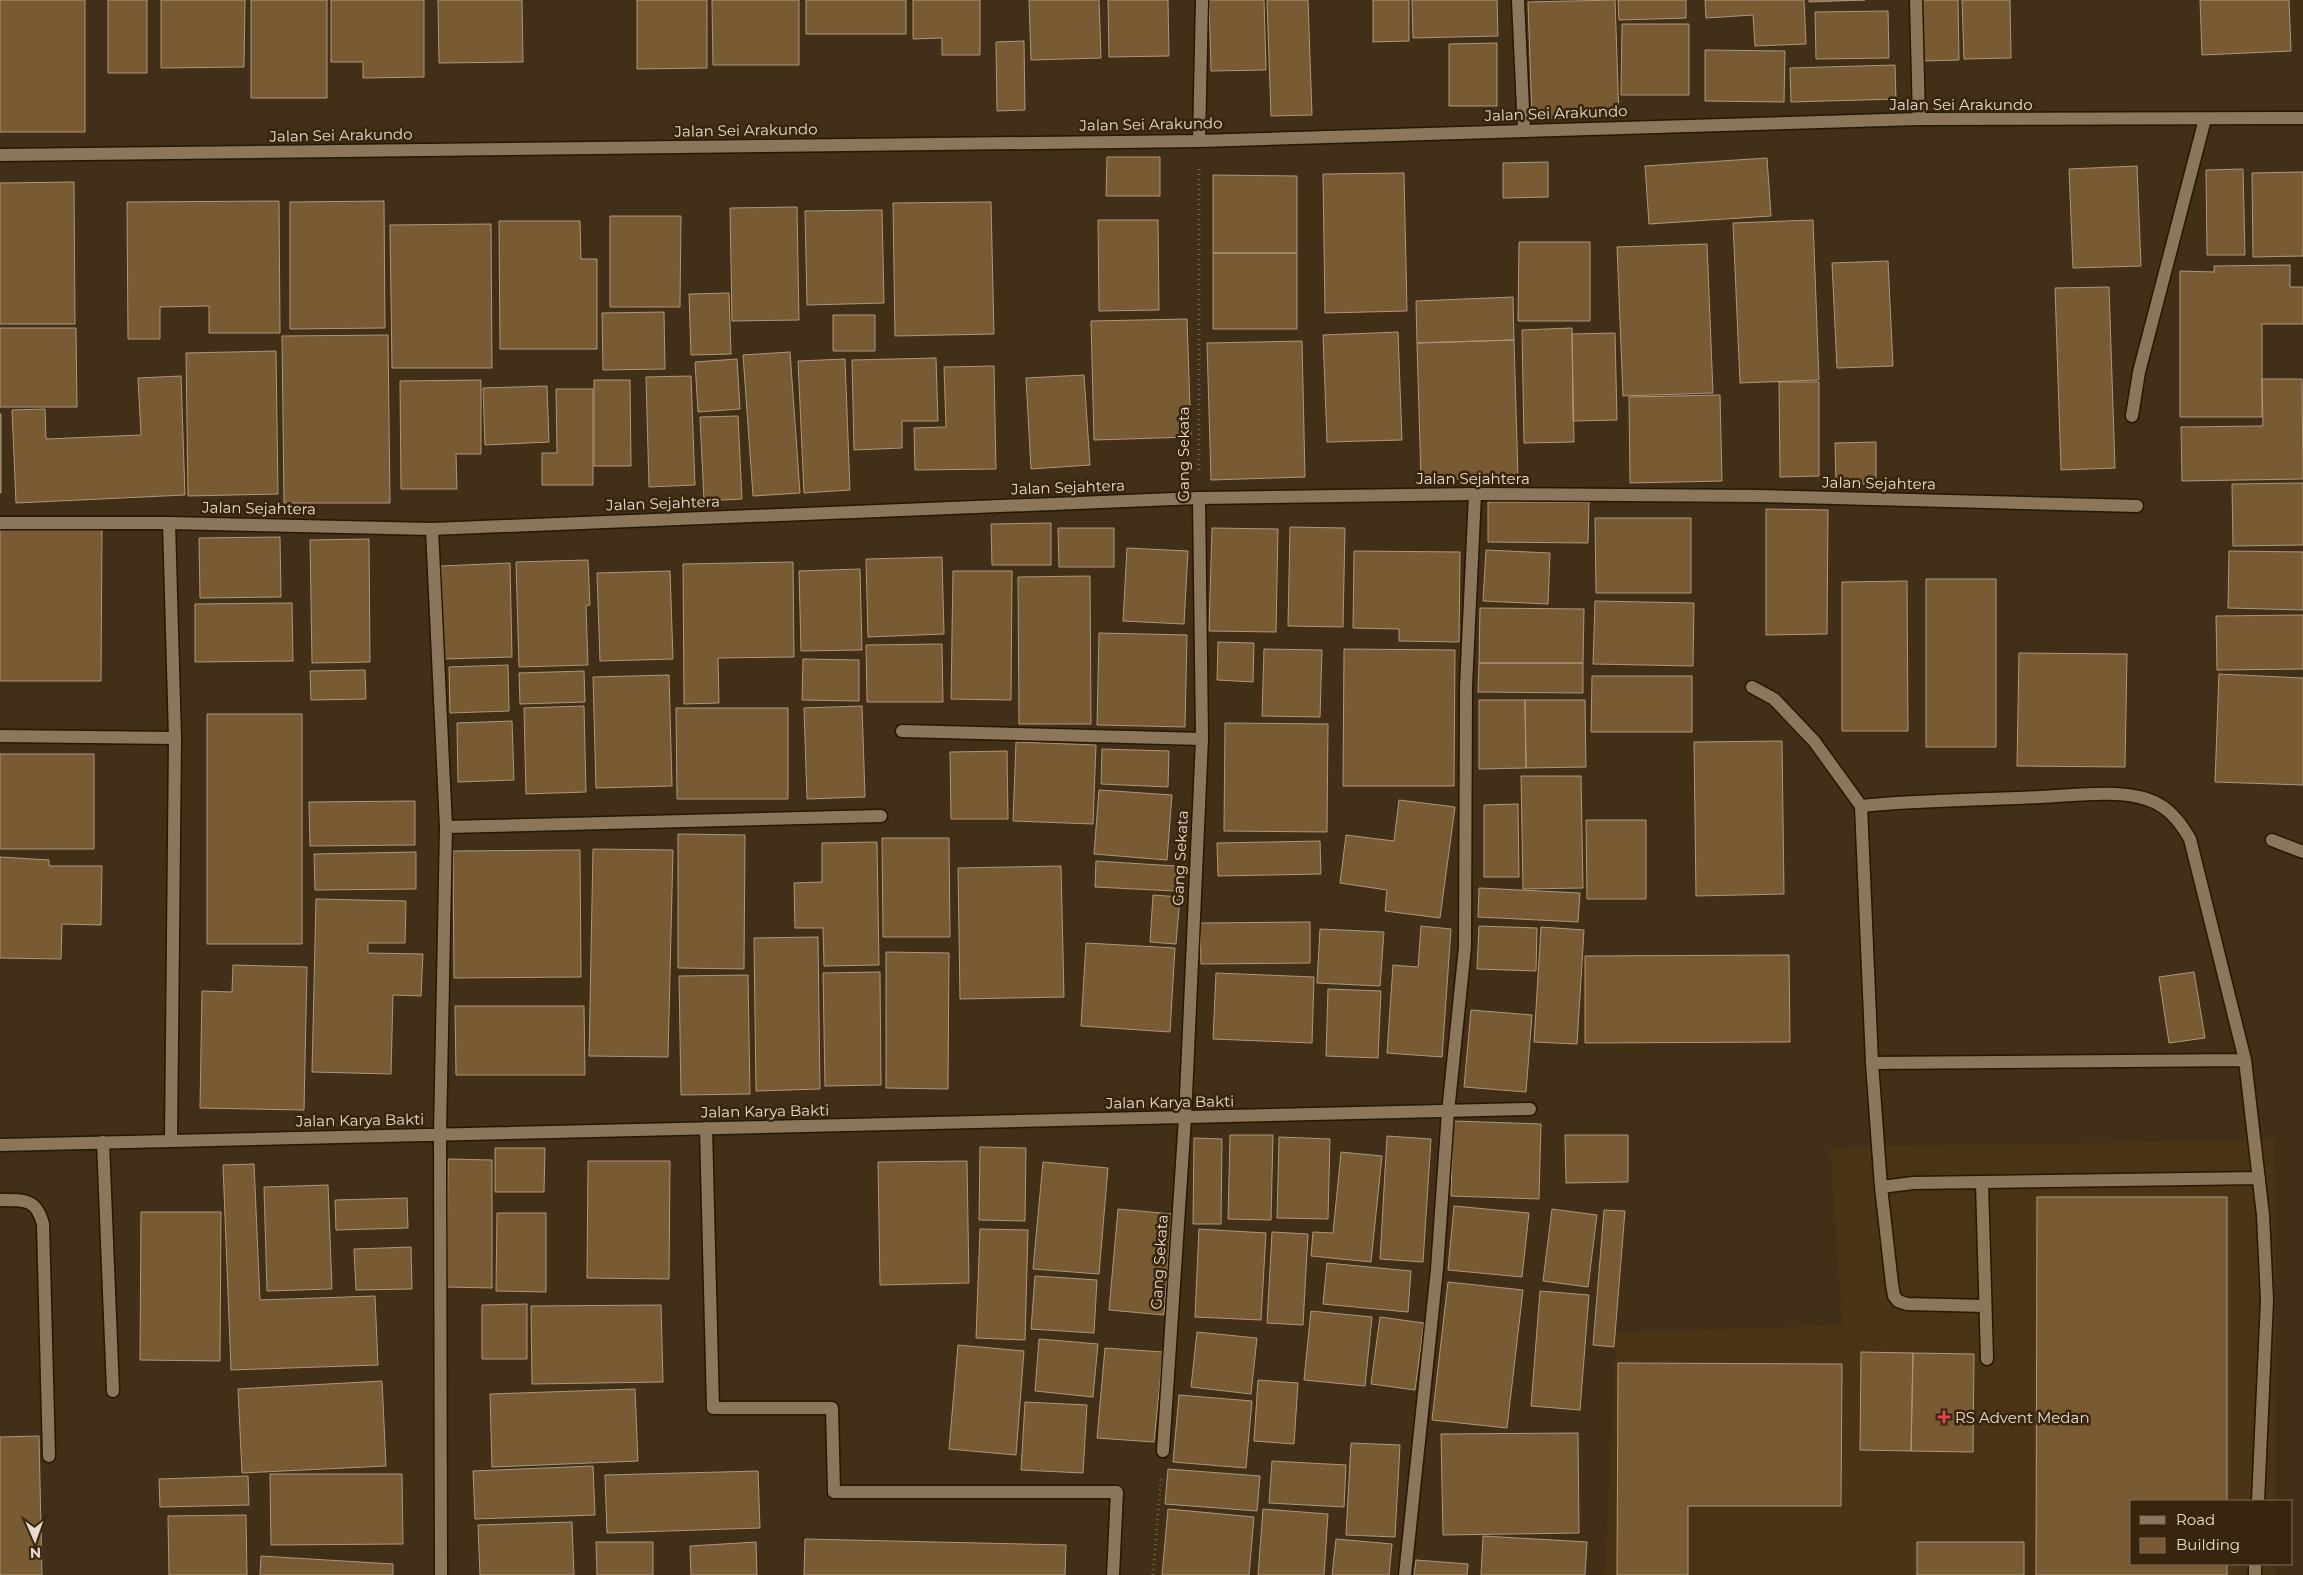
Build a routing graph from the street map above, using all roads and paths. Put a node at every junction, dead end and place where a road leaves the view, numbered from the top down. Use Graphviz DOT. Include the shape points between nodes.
graph roads {
  1 [pos="1202,0"];
  2 [pos="1518,0"];
  3 [pos="1916,0"];
  4 [pos="2303,118"];
  5 [pos="2205,119"];
  6 [pos="1919,120"];
  7 [pos="1524,131"];
  8 [pos="1200,141"];
  9 [pos="0,155"];
  10 [pos="2132,416"];
  11 [pos="1475,494"];
  12 [pos="1199,498"];
  13 [pos="2137,506"];
  14 [pos="0,523"];
  15 [pos="169,523"];
  16 [pos="432,529"];
  17 [pos="1752,687"];
  18 [pos="902,731"];
  19 [pos="0,736"];
  20 [pos="175,738"];
  21 [pos="1202,739"];
  22 [pos="1861,806"];
  23 [pos="881,816"];
  24 [pos="446,827"];
  25 [pos="2272,840"];
  26 [pos="2303,852"];
  27 [pos="2245,1060"];
  28 [pos="1872,1063"];
  29 [pos="1530,1109"];
  30 [pos="1448,1112"];
  31 [pos="1185,1118"];
  32 [pos="706,1128"];
  33 [pos="440,1134"];
  34 [pos="171,1140"];
  35 [pos="103,1142"];
  36 [pos="0,1145"];
  37 [pos="2259,1178"];
  38 [pos="1982,1182"];
  39 [pos="1881,1187"];
  40 [pos="0,1200"];
  41 [pos="1985,1306"];
  42 [pos="1987,1359"];
  43 [pos="113,1391"];
  44 [pos="1163,1451"];
  45 [pos="49,1456"];
  46 [pos="2258,1500"];
  47 [pos="441,1575"];
  48 [pos="1113,1575"];
  49 [pos="1153,1575"];
  50 [pos="1405,1575"];
  1 -- 8 [label="street"];
  2 -- 7 [label="street"];
  3 -- 6 [label="street"];
  4 -- 5 [label="street, Jalan Sei Arakundo"];
  5 -- 6 [label="street, Jalan Sei Arakundo"];
  5 -- 10 [label="street" via="2139,372"];
  6 -- 7 [label="street, Jalan Sei Arakundo"];
  7 -- 8 [label="street, Jalan Sei Arakundo"];
  8 -- 9 [label="street, Jalan Sei Arakundo"];
  8 -- 12 [label="path, Gang Sekata"];
  11 -- 12 [label="street, Jalan Sejahtera"];
  11 -- 13 [label="street, Jalan Sejahtera" via="1757,496"];
  11 -- 30 [label="street" via="1466,688 1465,947"];
  12 -- 16 [label="street, Jalan Sejahtera"];
  12 -- 21 [label="street, Gang Sekata"];
  14 -- 15 [label="street, Jalan Sejahtera"];
  15 -- 16 [label="street, Jalan Sejahtera"];
  15 -- 20 [label="street"];
  16 -- 24 [label="street"];
  17 -- 22 [label="street" via="1774,699 1814,741"];
  18 -- 21 [label="street"];
  19 -- 20 [label="street"];
  20 -- 34 [label="street"];
  21 -- 31 [label="street, Gang Sekata"];
  22 -- 27 [label="street" via="1906,801 2102,794 2140,796 2168,809 2190,839"];
  22 -- 28 [label="street"];
  23 -- 24 [label="street"];
  24 -- 33 [label="street"];
  25 -- 26 [label="street"];
  27 -- 28 [label="street"];
  27 -- 37 [label="street"];
  28 -- 39 [label="street"];
  29 -- 30 [label="street, Jalan Karya Bakti"];
  30 -- 31 [label="street, Jalan Karya Bakti"];
  30 -- 50 [label="street" via="1437,1269"];
  31 -- 32 [label="street, Jalan Karya Bakti"];
  31 -- 44 [label="street, Gang Sekata"];
  32 -- 33 [label="street, Jalan Karya Bakti"];
  32 -- 48 [label="street" via="713,1408 832,1408 834,1492 1117,1492"];
  33 -- 34 [label="street, Jalan Karya Bakti"];
  33 -- 47 [label="street"];
  34 -- 35 [label="street, Jalan Karya Bakti"];
  35 -- 36 [label="street, Jalan Karya Bakti"];
  35 -- 43 [label="street"];
  37 -- 38 [label="street"];
  37 -- 46 [label="street" via="2267,1300"];
  38 -- 39 [label="street"];
  38 -- 41 [label="street"];
  39 -- 41 [label="street" via="1892,1284 1898,1302"];
  40 -- 45 [label="street" via="31,1203 39,1210 43,1224"];
  41 -- 42 [label="street"];
  44 -- 49 [label="path"];
}
